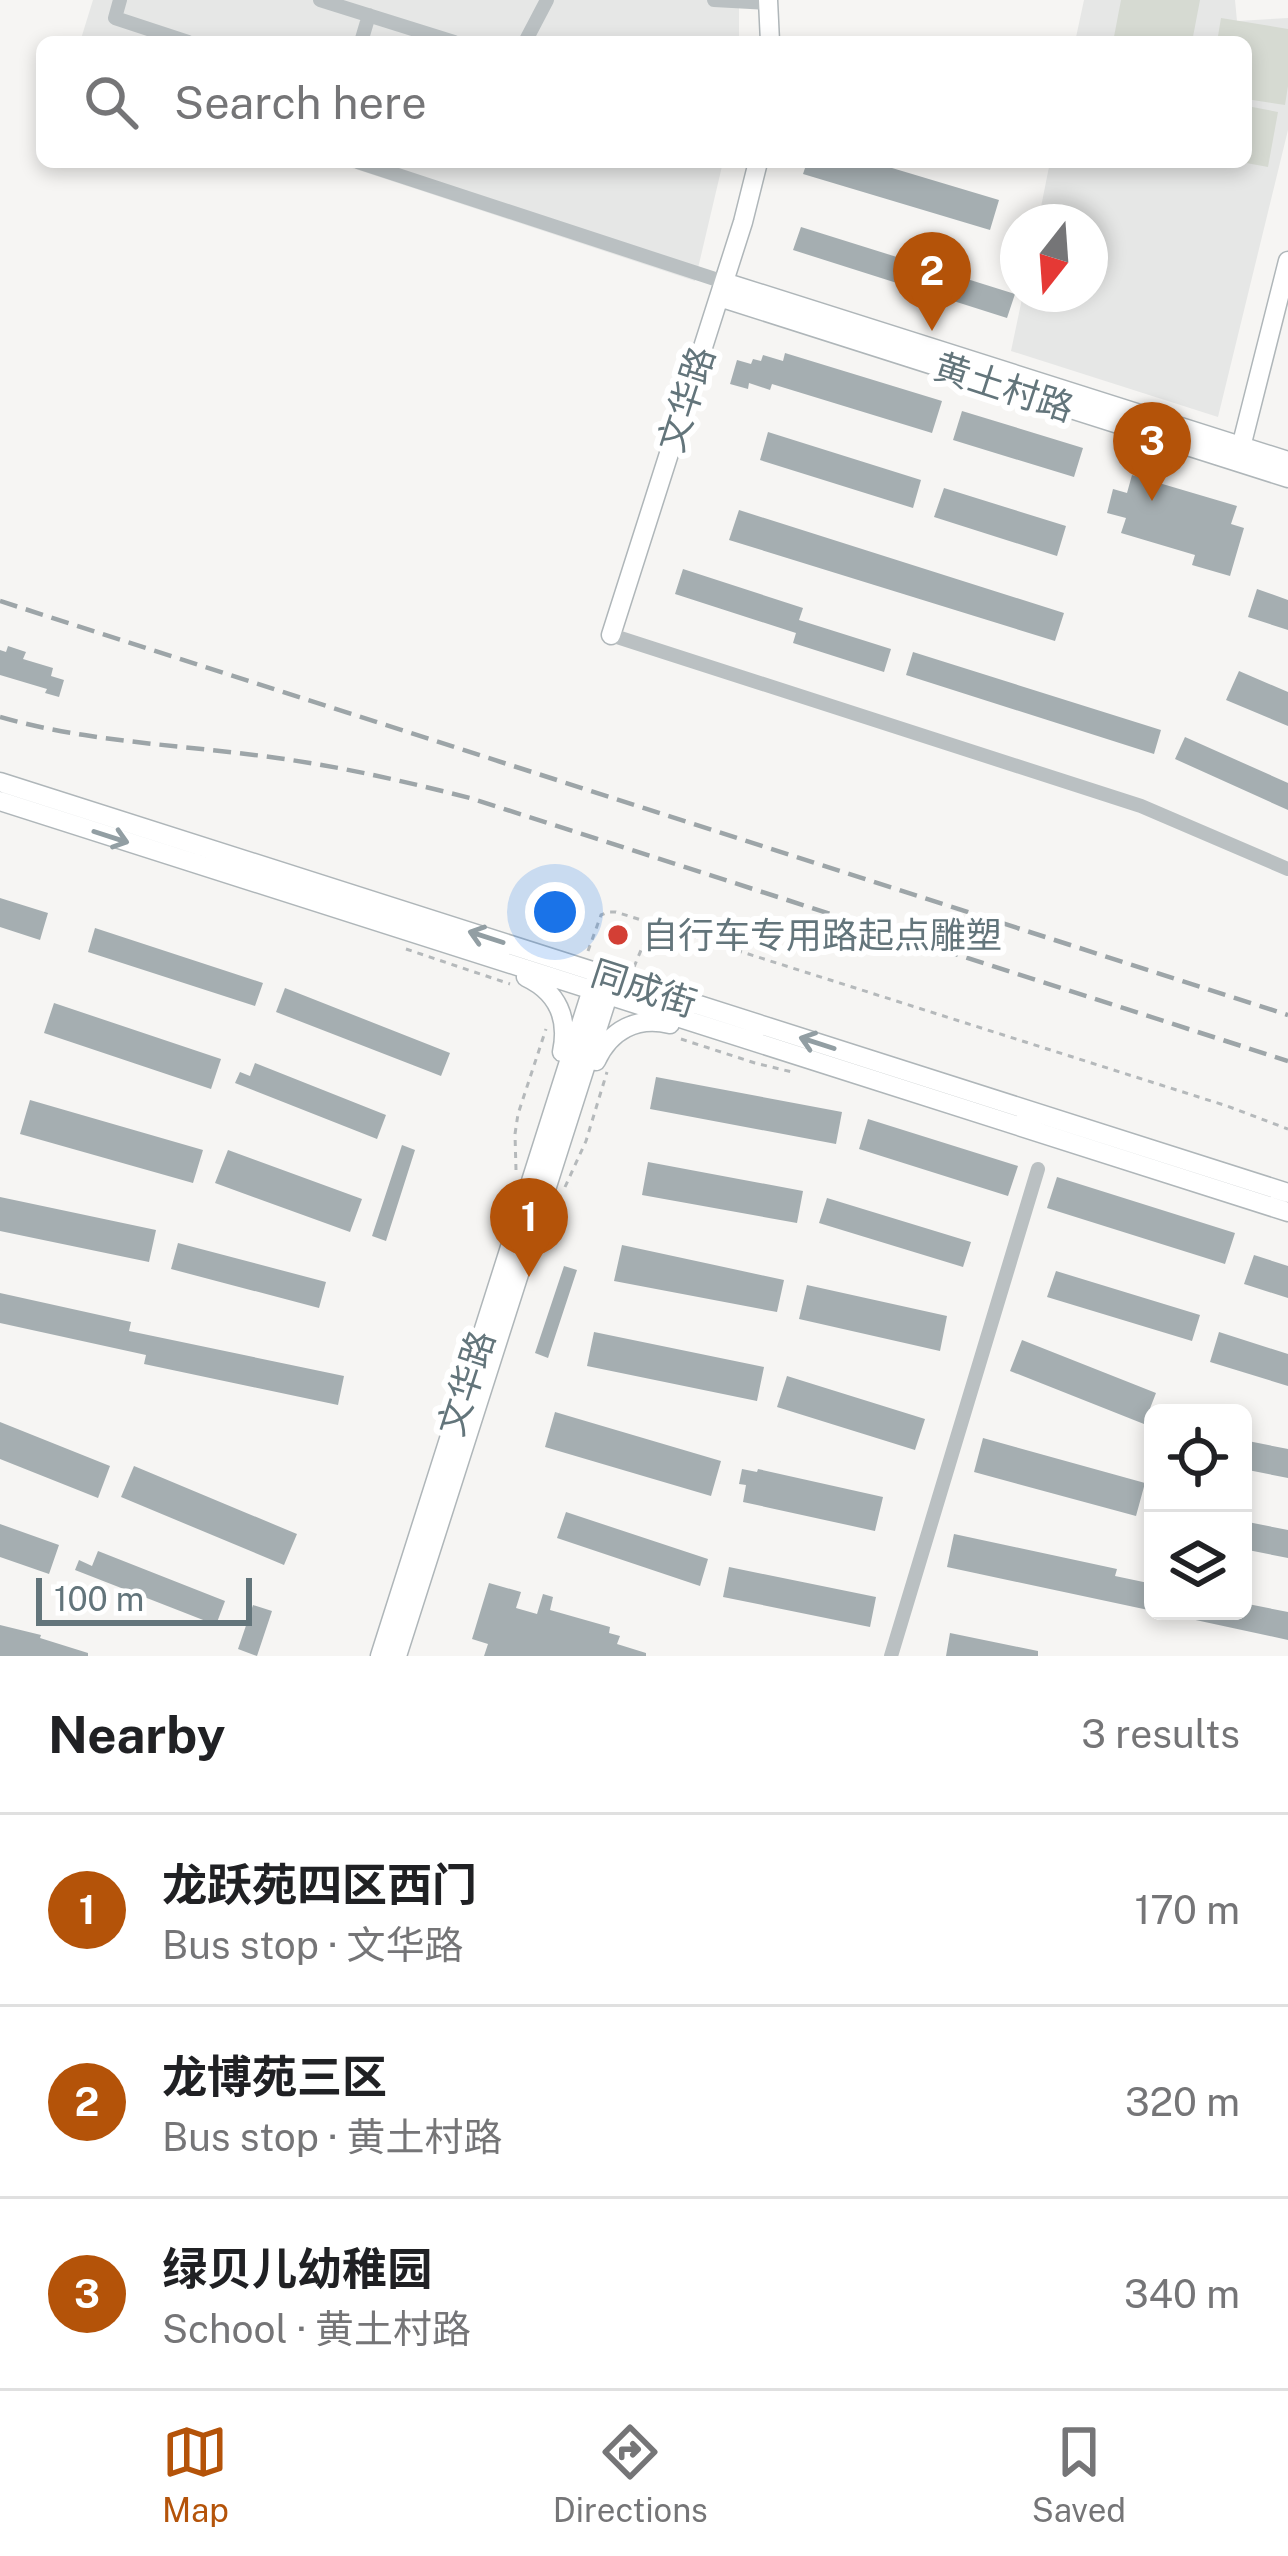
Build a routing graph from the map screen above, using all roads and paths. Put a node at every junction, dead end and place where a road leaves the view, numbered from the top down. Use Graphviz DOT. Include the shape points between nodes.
graph roads {
  1 [pos="120,0"];
  2 [pos="320,0"];
  3 [pos="547,0"];
  4 [pos="714,0"];
  5 [pos="768,2"];
  6 [pos="369,15"];
  7 [pos="170,36"];
  8 [pos="363,36"];
  9 [pos="435,36"];
  10 [pos="528,36"];
  11 [pos="770,36"];
  12 [pos="375,168"];
  13 [pos="756,168"];
  14 [pos="1288,262"];
  15 [pos="722,289"];
  16 [pos="1239,454"];
  17 [pos="1288,461"];
  18 [pos="1288,478"];
  19 [pos="611,635"];
  20 [pos="0,782"];
  21 [pos="0,801"];
  22 [pos="1288,869"];
  23 [pos="393,926"];
  24 [pos="676,930"];
  25 [pos="401,947"];
  26 [pos="588,952"];
  27 [pos="634,966"];
  28 [pos="603,984"];
  29 [pos="518,987"];
  30 [pos="547,1020"];
  31 [pos="668,1035"];
  32 [pos="610,1064"];
  33 [pos="803,1065"];
  34 [pos="1288,1129"];
  35 [pos="545,1137"];
  36 [pos="1038,1168"];
  37 [pos="516,1172"];
  38 [pos="562,1193"];
  39 [pos="542,1204"];
  40 [pos="1286,1207"];
  41 [pos="380,1656"];
  42 [pos="397,1656"];
  43 [pos="891,1656"];
  1 -- 7 [label="street" via="115,18"];
  2 -- 6 [label="street"];
  3 -- 10 [label="street"];
  4 -- 5 [label="street"];
  5 -- 11 [label="main road"];
  6 -- 8 [label="street"];
  6 -- 9 [label="street"];
  12 -- 15 [label="street"];
  13 -- 15 [label="main road, 文华路"];
  14 -- 16 [label="main road"];
  15 -- 16 [label="main road, 黄土村路"];
  15 -- 19 [label="main road, 文华路"];
  16 -- 17 [label="main road, 黄土村路"];
  16 -- 18 [label="main road, 黄土村路"];
  19 -- 22 [label="street" via="1141,806"];
  28 -- 20 [label="main road, 同成街, one-way"];
  21 -- 23 [label="main road, 同成街, one-way"];
  23 -- 28 [label="main road, 同成街"];
  23 -- 35 [label="main road" via="530,978 552,995 565,1038"];
  24 -- 26 [label="path" via="608,912"];
  24 -- 27 [label="path" via="650,934"];
  24 -- 34 [label="path"];
  25 -- 29 [label="path"];
  28 -- 33 [label="main road, 同成街"];
  28 -- 35 [label="main road, 文华路"];
  28 -- 39 [label="main road, 文华路"];
  40 -- 28 [label="main road, 同成街, one-way"];
  30 -- 37 [label="path" via="518,1114"];
  31 -- 33 [label="path" via="769,1067"];
  32 -- 38 [label="path"];
  33 -- 39 [label="main road" via="660,1022 625,1028 597,1058"];
  33 -- 40 [label="main road, 同成街"];
  35 -- 41 [label="main road, 文华路"];
  36 -- 43 [label="street"];
  39 -- 42 [label="main road, 文华路"];
}
